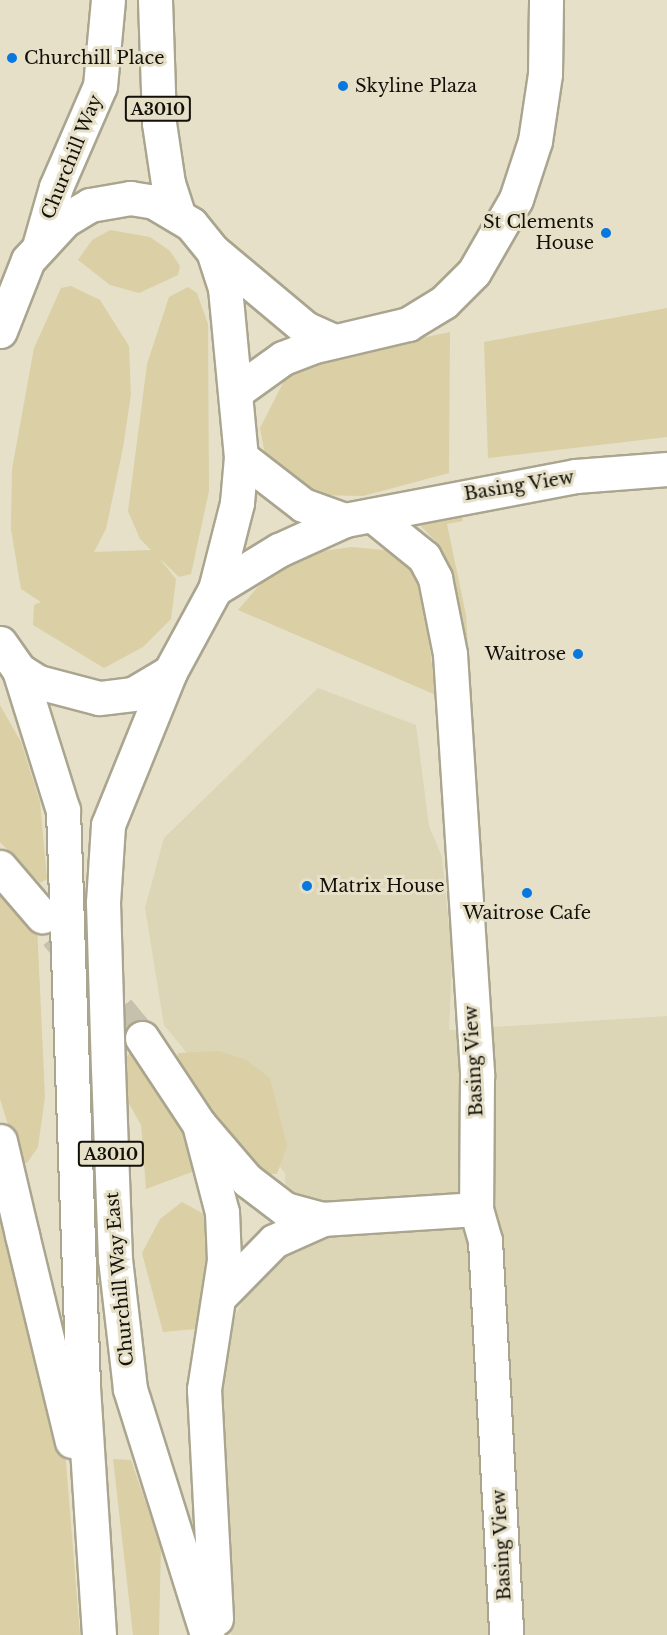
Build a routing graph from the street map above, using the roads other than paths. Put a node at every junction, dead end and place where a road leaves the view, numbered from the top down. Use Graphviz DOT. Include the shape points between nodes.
graph roads {
  1 [pos="108,0"];
  2 [pos="155,0"];
  3 [pos="546,0"];
  4 [pos="179,216"];
  5 [pos="40,243"];
  6 [pos="213,251"];
  7 [pos="2,315"];
  8 [pos="332,340"];
  9 [pos="237,391"];
  10 [pos="241,457"];
  11 [pos="667,469"];
  12 [pos="358,518"];
  13 [pos="216,589"];
  14 [pos="0,644"];
  15 [pos="19,670"];
  16 [pos="170,672"];
  17 [pos="0,867"];
  18 [pos="42,916"];
  19 [pos="142,1038"];
  20 [pos="199,1124"];
  21 [pos="0,1141"];
  22 [pos="476,1209"];
  23 [pos="323,1219"];
  24 [pos="222,1294"];
  25 [pos="93,1555"];
  26 [pos="99,1635"];
  27 [pos="207,1635"];
  28 [pos="217,1635"];
  29 [pos="506,1635"];
  1 -- 5 [label="main road, Churchill Way / A3010" via="100,86 56,187"];
  2 -- 4 [label="main road, A3010" via="160,133"];
  3 -- 8 [label="main road" via="545,74 535,141 516,199 492,246 462,285 421,318 378,334"];
  4 -- 5 [label="main road" via="130,198 90,205"];
  4 -- 6 [label="main road"];
  5 -- 7 [label="main road"];
  6 -- 8 [label="main road" via="305,328"];
  6 -- 9 [label="main road" via="225,288"];
  8 -- 9 [label="main road" via="283,358"];
  9 -- 10 [label="main road"];
  10 -- 12 [label="main road, Basing View" via="303,505"];
  10 -- 13 [label="main road" via="237,503"];
  11 -- 12 [label="main road, Basing View" via="576,476"];
  12 -- 13 [label="main road, Basing View" via="279,550"];
  12 -- 22 [label="main road, Basing View" via="424,557 441,603 458,744 480,1178"];
  13 -- 16 [label="main road, Churchill Way East"];
  14 -- 15 [label="main road"];
  15 -- 16 [label="main road" via="59,691 99,698 134,694"];
  15 -- 25 [label="main road, Churchill Way East / A3010" via="63,810"];
  16 -- 27 [label="main road, Churchill Way East / A3010" via="108,825 103,902 115,1258 130,1389"];
  17 -- 18 [label="main road"];
  19 -- 20 [label="main road"];
  20 -- 23 [label="main road" via="264,1196"];
  20 -- 24 [label="main road" via="222,1212"];
  21 -- 25 [label="main road" via="70,1430"];
  22 -- 23 [label="main road"];
  22 -- 29 [label="main road, Basing View" via="485,1241"];
  23 -- 24 [label="main road" via="274,1241"];
  24 -- 28 [label="main road" via="204,1389"];
  25 -- 26 [label="main road, Churchill Way East / A3010"];
}
